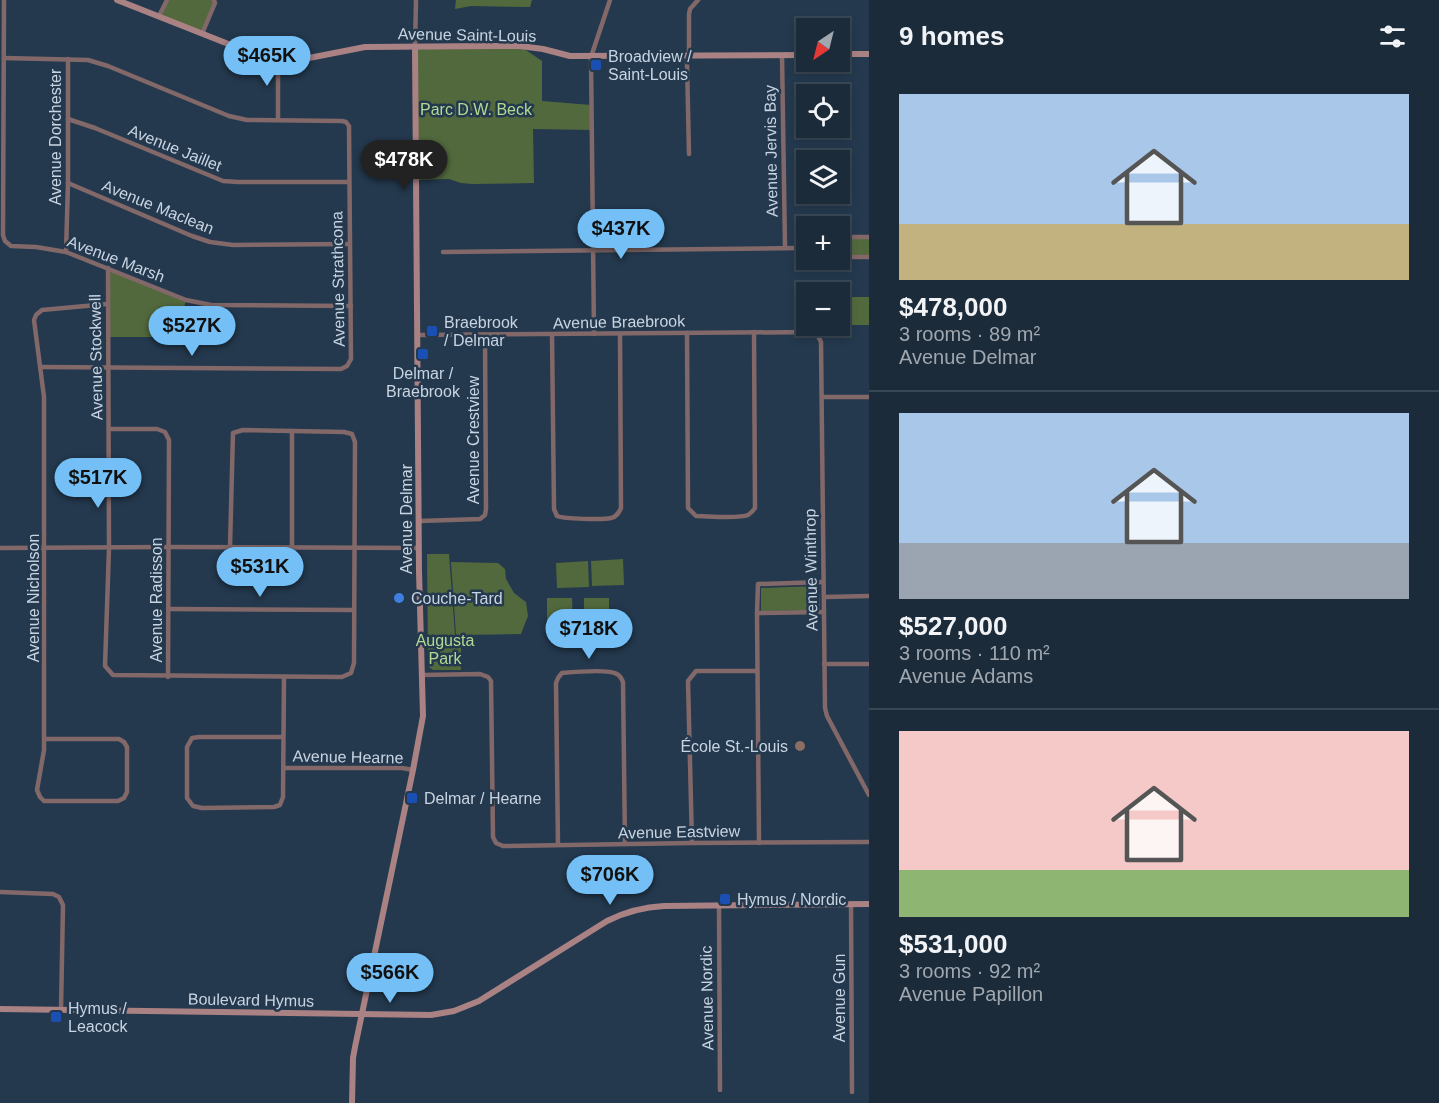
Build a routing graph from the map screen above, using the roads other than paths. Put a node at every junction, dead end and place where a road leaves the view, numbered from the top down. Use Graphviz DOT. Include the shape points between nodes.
graph roads {
  1 [pos="4,0"];
  2 [pos="117,0"];
  3 [pos="167,0"];
  4 [pos="214,0"];
  5 [pos="416,0"];
  6 [pos="610,0"];
  7 [pos="698,0"];
  8 [pos="159,16"];
  9 [pos="202,34"];
  10 [pos="415,47"];
  11 [pos="278,54"];
  12 [pos="850,54"];
  13 [pos="869,54"];
  14 [pos="782,55"];
  15 [pos="796,55"];
  16 [pos="689,56"];
  17 [pos="591,57"];
  18 [pos="4,58"];
  19 [pos="68,59"];
  20 [pos="68,119"];
  21 [pos="278,119"];
  22 [pos="689,154"];
  23 [pos="349,182"];
  24 [pos="68,183"];
  25 [pos="850,237"];
  26 [pos="869,237"];
  27 [pos="350,244"];
  28 [pos="785,248"];
  29 [pos="796,248"];
  30 [pos="594,250"];
  31 [pos="66,252"];
  32 [pos="443,252"];
  33 [pos="850,257"];
  34 [pos="869,257"];
  35 [pos="108,268"];
  36 [pos="107,304"];
  37 [pos="351,306"];
  38 [pos="754,332"];
  39 [pos="796,332"];
  40 [pos="687,333"];
  41 [pos="552,334"];
  42 [pos="594,334"];
  43 [pos="620,334"];
  44 [pos="418,335"];
  45 [pos="485,335"];
  46 [pos="819,336"];
  47 [pos="107,367"];
  48 [pos="40,368"];
  49 [pos="822,397"];
  50 [pos="869,397"];
  51 [pos="109,429"];
  52 [pos="292,431"];
  53 [pos="420,521"];
  54 [pos="45,547"];
  55 [pos="168,547"];
  56 [pos="0,548"];
  57 [pos="109,548"];
  58 [pos="230,548"];
  59 [pos="292,548"];
  60 [pos="419,548"];
  61 [pos="354,549"];
  62 [pos="823,582"];
  63 [pos="869,596"];
  64 [pos="824,597"];
  65 [pos="168,609"];
  66 [pos="353,609"];
  67 [pos="824,612"];
  68 [pos="757,613"];
  69 [pos="824,664"];
  70 [pos="869,664"];
  71 [pos="757,671"];
  72 [pos="422,675"];
  73 [pos="168,676"];
  74 [pos="284,678"];
  75 [pos="283,737"];
  76 [pos="44,739"];
  77 [pos="284,768"];
  78 [pos="413,770"];
  79 [pos="869,795"];
  80 [pos="869,842"];
  81 [pos="692,843"];
  82 [pos="759,843"];
  83 [pos="625,844"];
  84 [pos="558,845"];
  85 [pos="0,892"];
  86 [pos="851,904"];
  87 [pos="869,904"];
  88 [pos="719,905"];
  89 [pos="0,1010"];
  90 [pos="61,1010"];
  91 [pos="362,1015"];
  92 [pos="720,1090"];
  93 [pos="852,1092"];
  94 [pos="352,1103"];
  1 -- 18 [label="street, Avenue Marsh"];
  2 -- 8 [label="street, Avenue Saint-Louis"];
  3 -- 8 [label="street"];
  4 -- 9 [label="street"];
  5 -- 10 [label="street, Avenue Delmar"];
  6 -- 17 [label="street"];
  7 -- 16 [label="street" via="689,14"];
  8 -- 9 [label="street, Avenue Saint-Louis"];
  9 -- 11 [label="street, Avenue Saint-Louis" via="236,47"];
  10 -- 11 [label="street, Avenue Saint-Louis" via="365,47 309,58"];
  10 -- 17 [label="street, Avenue Saint-Louis" via="520,46"];
  10 -- 44 [label="street, Avenue Delmar"];
  11 -- 21 [label="street"];
  12 -- 13 [label="street"];
  14 -- 15 [label="street, Avenue Saint-Louis"];
  14 -- 16 [label="street, Avenue Saint-Louis"];
  14 -- 28 [label="street, Avenue Jervis Bay"];
  16 -- 17 [label="street, Avenue Saint-Louis"];
  16 -- 22 [label="street"];
  17 -- 30 [label="street"];
  18 -- 19 [label="street"];
  18 -- 31 [label="street, Avenue Marsh" via="3,235 11,246"];
  19 -- 20 [label="street, Avenue Dorchester"];
  19 -- 21 [label="street" via="108,66 229,116"];
  20 -- 23 [label="street, Avenue Jaillet" via="223,181"];
  20 -- 24 [label="street, Avenue Dorchester"];
  21 -- 23 [label="street, Avenue Strathcona" via="346,122"];
  23 -- 27 [label="street, Avenue Strathcona"];
  24 -- 27 [label="street, Avenue Maclean" via="210,242"];
  24 -- 31 [label="street, Avenue Dorchester"];
  25 -- 26 [label="street"];
  27 -- 37 [label="street, Avenue Strathcona"];
  28 -- 29 [label="street"];
  28 -- 30 [label="street"];
  30 -- 32 [label="street"];
  30 -- 42 [label="street"];
  31 -- 35 [label="street, Avenue Marsh"];
  33 -- 34 [label="street"];
  35 -- 36 [label="street, Avenue Stockwell"];
  35 -- 37 [label="street, Avenue Marsh" via="186,300 211,305"];
  36 -- 47 [label="street, Avenue Stockwell"];
  36 -- 48 [label="street, Avenue Nicholson" via="42,310 36,315"];
  37 -- 47 [label="street, Avenue Strathcona" via="351,359 341,369"];
  38 -- 39 [label="street, Avenue Braebrook"];
  38 -- 40 [label="street, Avenue Braebrook"];
  38 -- 40 [label="street" via="755,508 747,516 696,516 688,508"];
  40 -- 43 [label="street, Avenue Braebrook"];
  41 -- 42 [label="street, Avenue Braebrook"];
  41 -- 43 [label="street" via="557,516 612,518 621,508"];
  41 -- 45 [label="street, Avenue Braebrook"];
  42 -- 43 [label="street, Avenue Braebrook"];
  44 -- 45 [label="street, Avenue Braebrook"];
  44 -- 53 [label="street, Avenue Delmar"];
  45 -- 53 [label="street, Avenue Crestview" via="485,515 480,519"];
  46 -- 49 [label="street, Avenue Winthrop"];
  47 -- 48 [label="street"];
  47 -- 51 [label="street, Avenue Stockwell"];
  48 -- 54 [label="street, Avenue Nicholson" via="44,397"];
  49 -- 50 [label="street"];
  49 -- 62 [label="street, Avenue Winthrop"];
  51 -- 55 [label="street, Avenue Radisson" via="158,429 169,440"];
  51 -- 57 [label="street, Avenue Stockwell"];
  52 -- 58 [label="street" via="233,433"];
  52 -- 59 [label="street"];
  52 -- 61 [label="street" via="352,434"];
  53 -- 60 [label="street, Avenue Delmar"];
  54 -- 56 [label="street"];
  54 -- 57 [label="street"];
  54 -- 76 [label="street, Avenue Nicholson"];
  55 -- 57 [label="street"];
  55 -- 58 [label="street"];
  55 -- 65 [label="street, Avenue Radisson"];
  57 -- 73 [label="street, Avenue Stockwell" via="105,666 113,675"];
  58 -- 59 [label="street"];
  59 -- 61 [label="street"];
  60 -- 61 [label="street"];
  60 -- 72 [label="street, Avenue Delmar"];
  61 -- 66 [label="street"];
  62 -- 64 [label="street, Avenue Winthrop"];
  62 -- 68 [label="street" via="758,584"];
  63 -- 64 [label="street"];
  64 -- 67 [label="street, Avenue Winthrop"];
  65 -- 66 [label="street"];
  65 -- 73 [label="street, Avenue Radisson"];
  66 -- 74 [label="street, Avenue Radisson" via="351,673 342,677"];
  67 -- 68 [label="street"];
  67 -- 69 [label="street, Avenue Winthrop"];
  68 -- 71 [label="street"];
  69 -- 70 [label="street"];
  69 -- 79 [label="street, Avenue Winthrop" via="827,716"];
  71 -- 81 [label="street" via="696,671 688,681"];
  71 -- 82 [label="street"];
  72 -- 78 [label="street, Avenue Delmar" via="423,716"];
  72 -- 84 [label="street, Avenue Eastview" via="488,677 493,837 503,846"];
  73 -- 74 [label="street, Avenue Radisson"];
  74 -- 75 [label="street"];
  75 -- 77 [label="street"];
  75 -- 77 [label="street" via="192,738 187,747 187,798 193,806 202,808 274,807 280,805 283,797"];
  76 -- 76 [label="street, Avenue Nicholson" via="37,790 45,801 124,798 124,742"];
  77 -- 78 [label="street, Avenue Hearne"];
  78 -- 91 [label="street, Avenue Delmar"];
  80 -- 82 [label="street, Avenue Eastview"];
  81 -- 82 [label="street, Avenue Eastview"];
  81 -- 83 [label="street, Avenue Eastview"];
  83 -- 84 [label="street, Avenue Eastview"];
  83 -- 84 [label="street" via="623,681 614,672 584,671 562,672 556,683"];
  85 -- 90 [label="street" via="59,897 63,905"];
  86 -- 87 [label="street, Boulevard Hymus"];
  86 -- 88 [label="street, Boulevard Hymus"];
  86 -- 93 [label="street, Avenue Gun"];
  88 -- 91 [label="street, Boulevard Hymus" via="654,906 621,914 479,1001 456,1010 431,1016"];
  88 -- 92 [label="street, Avenue Nordic"];
  89 -- 90 [label="street, Boulevard Hymus"];
  90 -- 91 [label="street, Boulevard Hymus"];
  91 -- 94 [label="street, Avenue Delmar" via="353,1058"];
}
